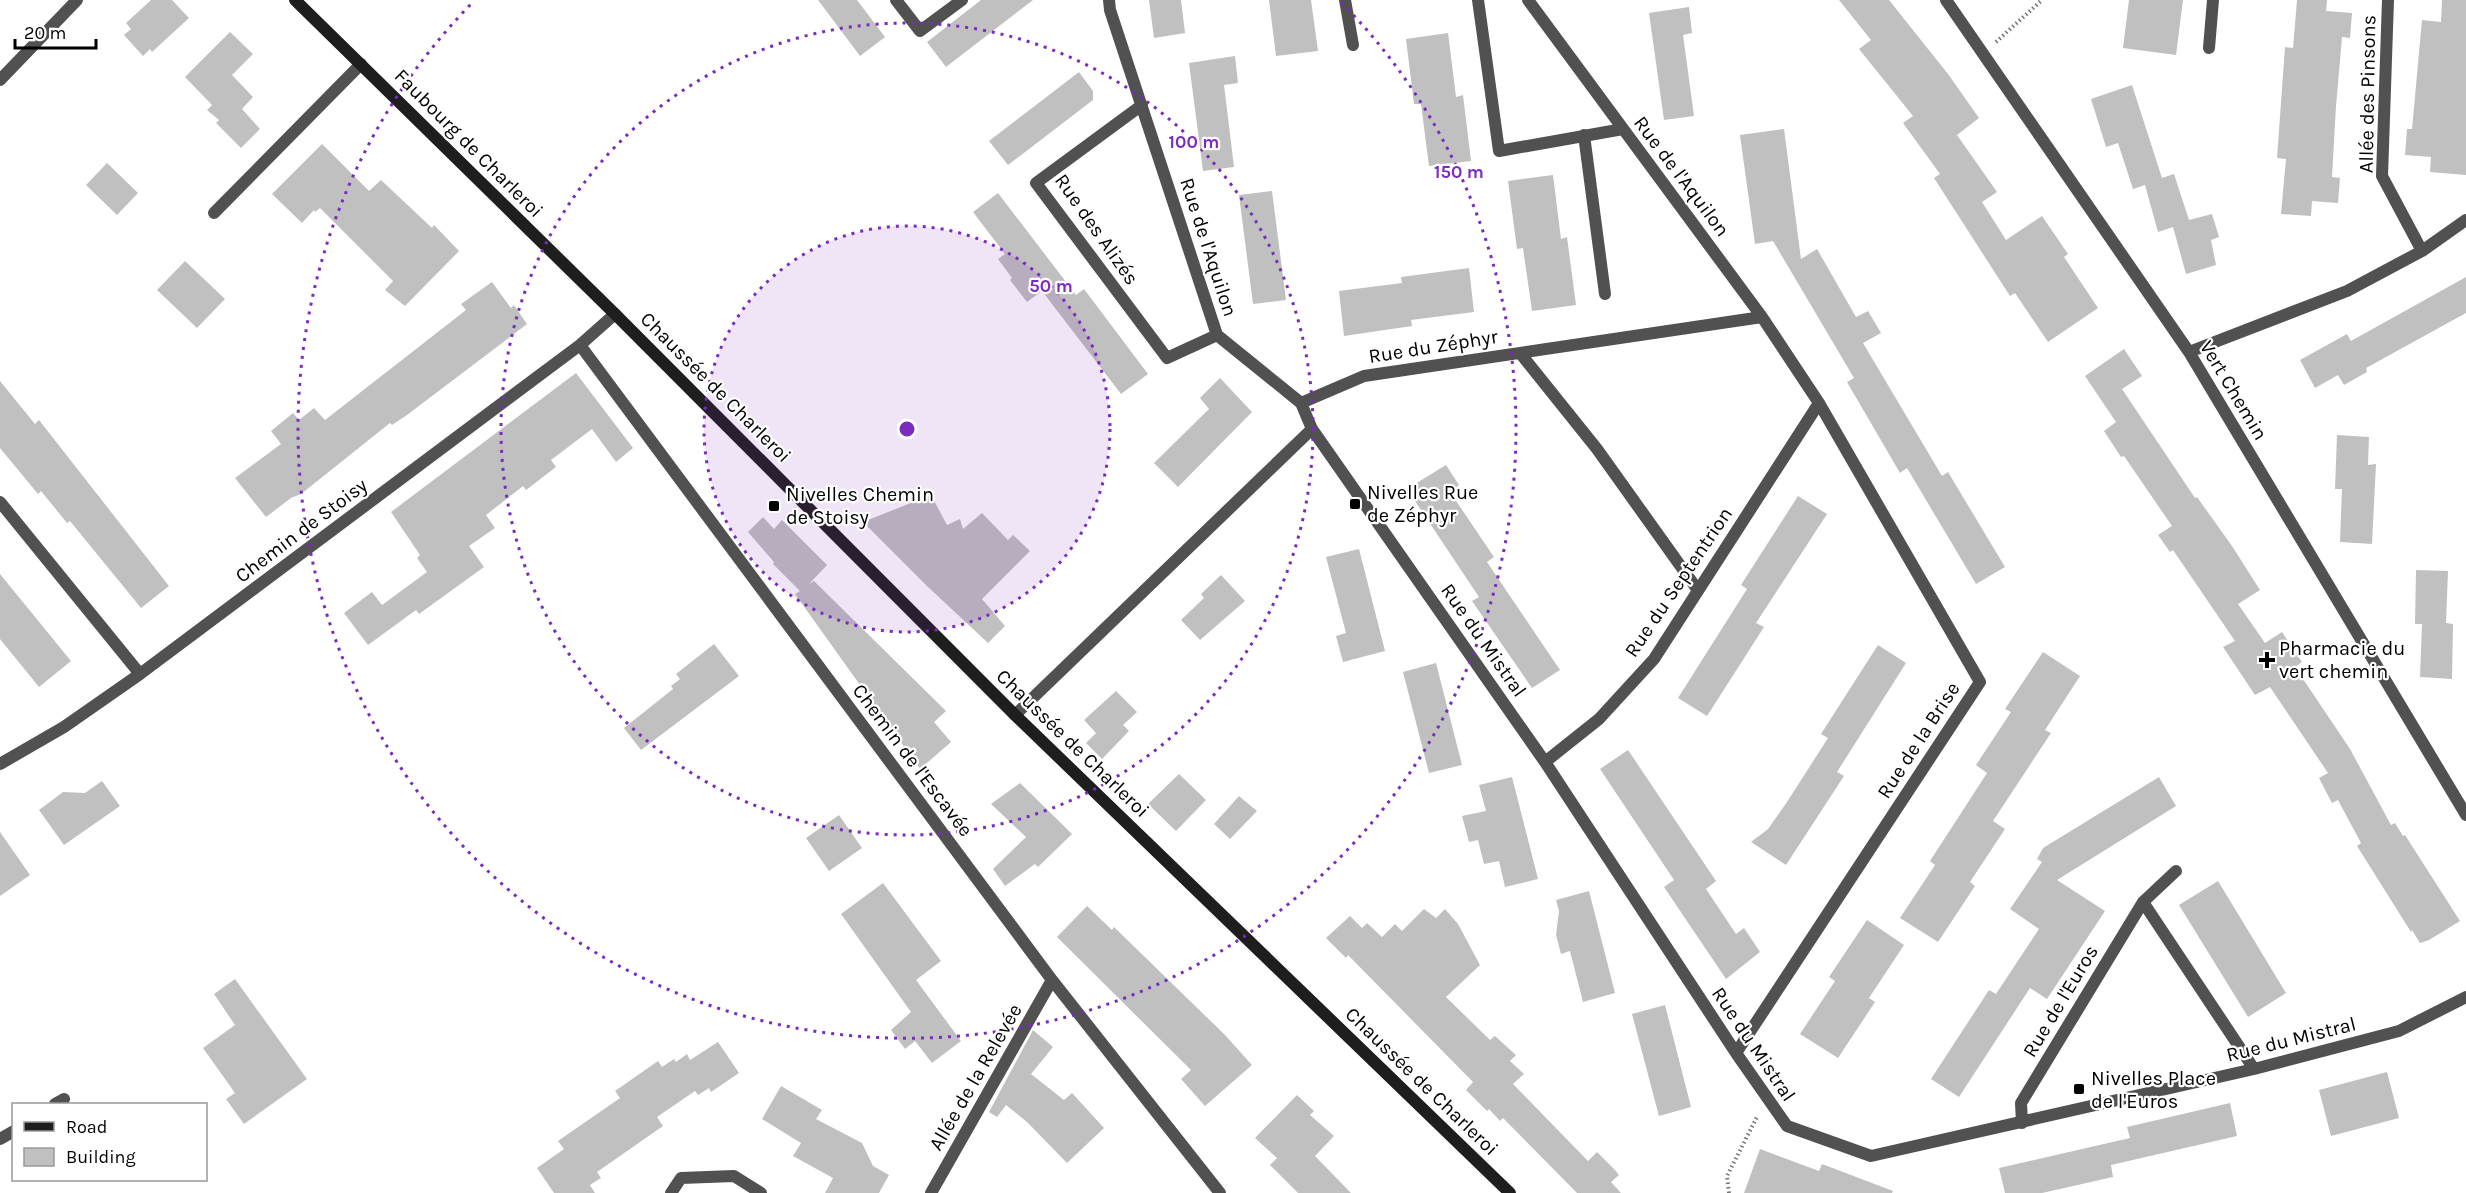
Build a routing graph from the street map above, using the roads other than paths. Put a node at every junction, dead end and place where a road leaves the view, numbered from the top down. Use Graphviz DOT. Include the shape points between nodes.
graph roads {
  1 [pos="77,0"];
  2 [pos="295,0"];
  3 [pos="896,0"];
  4 [pos="962,0"];
  5 [pos="1109,0"];
  6 [pos="1345,0"];
  7 [pos="1478,0"];
  8 [pos="1528,0"];
  9 [pos="1946,0"];
  10 [pos="2213,0"];
  11 [pos="2388,0"];
  12 [pos="1353,45"];
  13 [pos="2209,48"];
  14 [pos="361,64"];
  15 [pos="0,80"];
  16 [pos="1142,105"];
  17 [pos="1623,129"];
  18 [pos="1584,135"];
  19 [pos="213,213"];
  20 [pos="2466,220"];
  21 [pos="2422,251"];
  22 [pos="1605,294"];
  23 [pos="615,314"];
  24 [pos="1762,317"];
  25 [pos="1216,335"];
  26 [pos="580,345"];
  27 [pos="2189,352"];
  28 [pos="1520,353"];
  29 [pos="1819,402"];
  30 [pos="1301,403"];
  31 [pos="1312,429"];
  32 [pos="0,502"];
  33 [pos="1697,590"];
  34 [pos="140,674"];
  35 [pos="1016,715"];
  36 [pos="1545,762"];
  37 [pos="0,764"];
  38 [pos="2466,815"];
  39 [pos="2176,871"];
  40 [pos="2143,902"];
  41 [pos="1052,981"];
  42 [pos="2466,997"];
  43 [pos="1736,1053"];
  44 [pos="2254,1069"];
  45 [pos="2022,1123"];
  46 [pos="671,1193"];
  47 [pos="761,1193"];
  48 [pos="931,1193"];
  49 [pos="1220,1193"];
  50 [pos="1510,1193"];
  1 -- 15 [label="street"];
  2 -- 14 [label="main road, Faubourg de Charleroi"];
  3 -- 4 [label="street" via="920,31"];
  5 -- 16 [label="street, Rue de l'Aquilon"];
  6 -- 12 [label="street"];
  7 -- 18 [label="street" via="1499,151"];
  8 -- 17 [label="street, Rue de l'Aquilon"];
  9 -- 27 [label="street, Vert Chemin"];
  10 -- 13 [label="street"];
  11 -- 21 [label="street, Allée des Pinsons" via="2382,176"];
  14 -- 19 [label="street"];
  14 -- 23 [label="main road, Faubourg de Charleroi"];
  16 -- 25 [label="street, Rue de l'Aquilon"];
  16 -- 25 [label="street, Rue des Alizés" via="1036,183 1167,358"];
  17 -- 18 [label="street"];
  17 -- 24 [label="street, Rue de l'Aquilon"];
  18 -- 22 [label="street"];
  20 -- 21 [label="street"];
  21 -- 27 [label="street" via="2347,291"];
  23 -- 26 [label="street, Chemin de Stoisy"];
  23 -- 35 [label="main road, Chaussée de Charleroi"];
  24 -- 28 [label="street, Rue du Zéphyr"];
  24 -- 29 [label="street, Rue de la Brise"];
  25 -- 30 [label="street, Rue de l'Aquilon"];
  26 -- 34 [label="street, Chemin de Stoisy"];
  26 -- 41 [label="street, Chemin de l'Escavée"];
  27 -- 38 [label="street, Vert Chemin"];
  28 -- 30 [label="street, Rue du Zéphyr" via="1364,376"];
  28 -- 33 [label="street" via="1597,450"];
  29 -- 33 [label="street, Rue du Septentrion"];
  29 -- 43 [label="street, Rue de la Brise" via="1980,682"];
  30 -- 31 [label="street"];
  31 -- 35 [label="street"];
  31 -- 36 [label="street, Rue du Mistral"];
  32 -- 34 [label="street"];
  33 -- 36 [label="street, Rue du Septentrion" via="1654,659 1599,719"];
  34 -- 37 [label="street, Chemin de Stoisy" via="64,727"];
  35 -- 50 [label="main road, Chaussée de Charleroi"];
  36 -- 43 [label="street, Rue du Mistral"];
  39 -- 40 [label="street, Rue de l'Euros"];
  40 -- 44 [label="street"];
  40 -- 45 [label="street, Rue de l'Euros" via="2021,1103"];
  41 -- 48 [label="street, Allée de la Relevée"];
  41 -- 49 [label="street, Chemin de l'Escavée"];
  42 -- 44 [label="street, Rue du Mistral" via="2400,1031"];
  43 -- 45 [label="street, Rue du Mistral" via="1787,1126 1871,1156"];
  44 -- 45 [label="street, Rue du Mistral"];
  46 -- 47 [label="street" via="681,1178 734,1176"];
}
